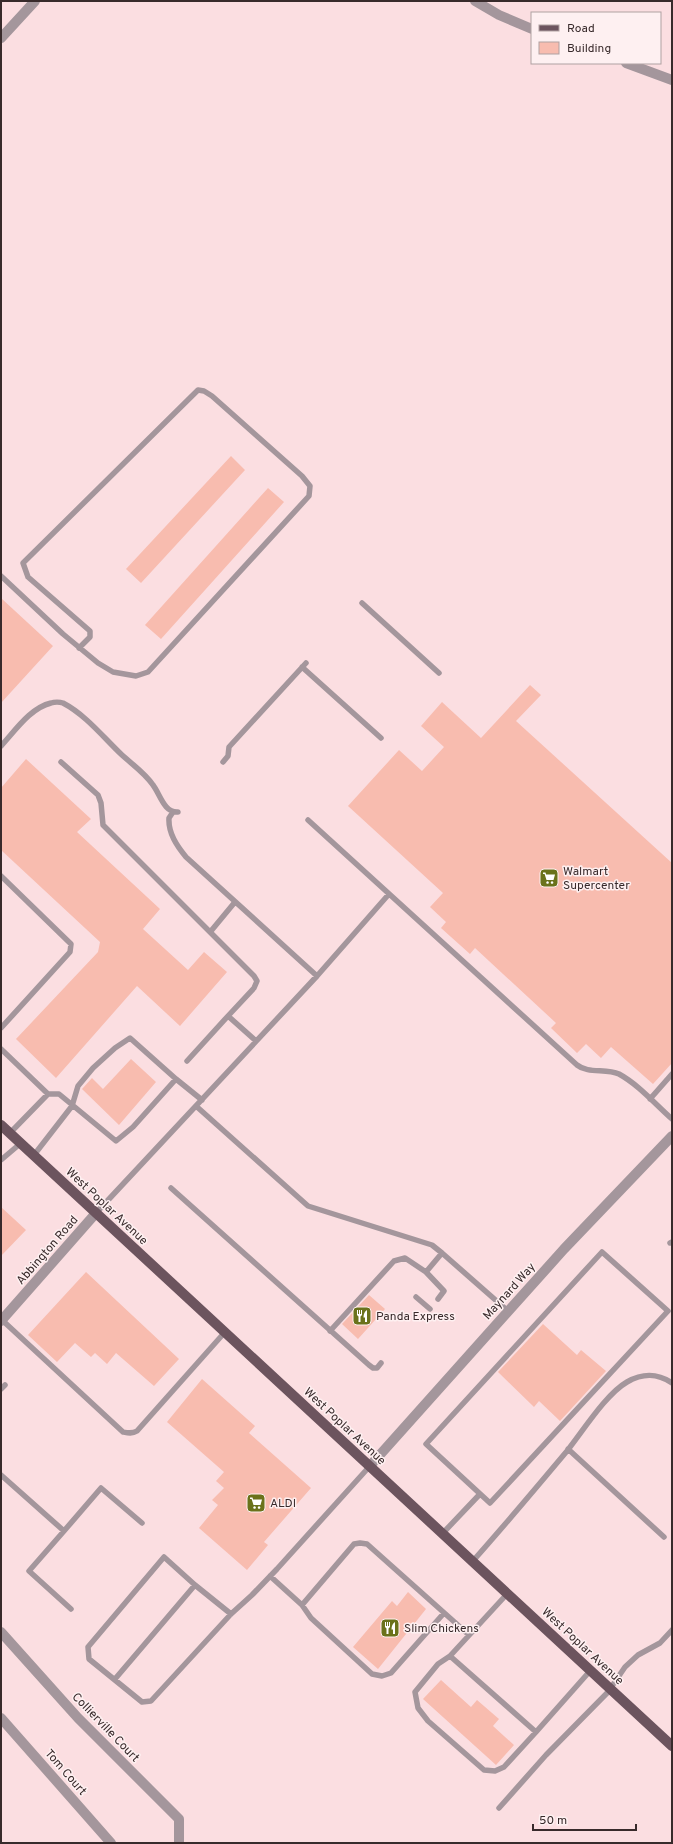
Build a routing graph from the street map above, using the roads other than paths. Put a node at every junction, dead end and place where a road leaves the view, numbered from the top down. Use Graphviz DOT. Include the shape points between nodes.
graph roads {
  1 [pos="35,1"];
  2 [pos="475,1"];
  3 [pos="531,29"];
  4 [pos="1,38"];
  5 [pos="629,64"];
  6 [pos="672,80"];
  7 [pos="1,576"];
  8 [pos="362,603"];
  9 [pos="79,648"];
  10 [pos="439,673"];
  11 [pos="381,738"];
  12 [pos="1,746"];
  13 [pos="61,762"];
  14 [pos="223,762"];
  15 [pos="167,808"];
  16 [pos="169,818"];
  17 [pos="308,820"];
  18 [pos="1,876"];
  19 [pos="389,894"];
  20 [pos="235,902"];
  21 [pos="211,931"];
  22 [pos="317,976"];
  23 [pos="228,1016"];
  24 [pos="1,1028"];
  25 [pos="256,1041"];
  26 [pos="1,1048"];
  27 [pos="187,1061"];
  28 [pos="672,1074"];
  29 [pos="176,1079"];
  30 [pos="48,1094"];
  31 [pos="650,1099"];
  32 [pos="202,1100"];
  33 [pos="72,1106"];
  34 [pos="196,1106"];
  35 [pos="672,1119"];
  36 [pos="1,1124"];
  37 [pos="10,1133"];
  38 [pos="670,1141"];
  39 [pos="21,1143"];
  40 [pos="34,1155"];
  41 [pos="1,1160"];
  42 [pos="171,1188"];
  43 [pos="96,1213"];
  44 [pos="442,1253"];
  45 [pos="426,1272"];
  46 [pos="416,1297"];
  47 [pos="438,1299"];
  48 [pos="430,1309"];
  49 [pos="508,1311"];
  50 [pos="1,1321"];
  51 [pos="330,1331"];
  52 [pos="225,1332"];
  53 [pos="381,1363"];
  54 [pos="672,1383"];
  55 [pos="568,1449"];
  56 [pos="369,1467"];
  57 [pos="1,1475"];
  58 [pos="480,1494"];
  59 [pos="142,1523"];
  60 [pos="64,1531"];
  61 [pos="442,1534"];
  62 [pos="664,1537"];
  63 [pos="472,1562"];
  64 [pos="270,1576"];
  65 [pos="195,1585"];
  66 [pos="507,1594"];
  67 [pos="302,1606"];
  68 [pos="71,1609"];
  69 [pos="444,1613"];
  70 [pos="231,1614"];
  71 [pos="672,1630"];
  72 [pos="1,1632"];
  73 [pos="468,1635"];
  74 [pos="450,1656"];
  75 [pos="590,1670"];
  76 [pos="114,1679"];
  77 [pos="610,1689"];
  78 [pos="1,1718"];
  79 [pos="536,1732"];
  80 [pos="672,1746"];
  81 [pos="499,1808"];
  82 [pos="111,1843"];
  83 [pos="179,1843"];
  1 -- 4 [label="street"];
  2 -- 3 [label="street"];
  5 -- 6 [label="street"];
  7 -- 9 [label="lane"];
  8 -- 10 [label="lane"];
  9 -- 9 [label="lane" via="113,672 136,676 148,672 309,496 310,486 302,476 204,390 198,390 23,563 28,577 90,631 90,637"];
  11 -- 14 [label="lane" via="304,665 229,747 228,756"];
  12 -- 15 [label="lane" via="29,716 51,703 61,702 76,712 142,773"];
  13 -- 21 [label="lane" via="98,795 102,803 103,824"];
  15 -- 16 [label="lane"];
  15 -- 16 [label="lane" via="176,812"];
  16 -- 20 [label="lane" via="170,832 179,849"];
  17 -- 19 [label="lane"];
  18 -- 24 [label="lane" via="71,944 70,952"];
  19 -- 22 [label="lane"];
  19 -- 31 [label="lane" via="580,1068 603,1070 619,1075 638,1087"];
  20 -- 21 [label="lane"];
  20 -- 22 [label="lane"];
  21 -- 23 [label="lane" via="257,981 254,988"];
  22 -- 25 [label="lane"];
  23 -- 25 [label="lane"];
  23 -- 27 [label="lane"];
  25 -- 32 [label="lane"];
  26 -- 30 [label="lane"];
  28 -- 31 [label="lane"];
  29 -- 32 [label="lane"];
  29 -- 33 [label="lane" via="133,1127 116,1141"];
  29 -- 33 [label="lane" via="130,1038 93,1068 78,1086"];
  30 -- 33 [label="lane" via="58,1094"];
  30 -- 37 [label="lane"];
  31 -- 35 [label="lane"];
  32 -- 34 [label="lane"];
  33 -- 40 [label="lane"];
  34 -- 43 [label="lane"];
  34 -- 44 [label="lane" via="308,1206 419,1240 432,1245"];
  36 -- 37 [label="main road, West Poplar Avenue"];
  37 -- 39 [label="main road, West Poplar Avenue"];
  38 -- 49 [label="street, Maynard Way" via="564,1249"];
  39 -- 40 [label="main road, West Poplar Avenue"];
  39 -- 41 [label="lane"];
  40 -- 43 [label="main road, West Poplar Avenue"];
  42 -- 51 [label="lane"];
  43 -- 50 [label="street, Abbington Road"];
  43 -- 52 [label="main road, West Poplar Avenue"];
  44 -- 45 [label="lane"];
  44 -- 49 [label="lane"];
  45 -- 47 [label="lane" via="444,1290"];
  45 -- 51 [label="lane" via="405,1258 394,1261"];
  46 -- 48 [label="lane"];
  49 -- 56 [label="street, Maynard Way"];
  50 -- 52 [label="lane" via="123,1432 128,1433 137,1431"];
  51 -- 53 [label="lane" via="373,1368 377,1368"];
  52 -- 56 [label="main road, West Poplar Avenue"];
  54 -- 55 [label="lane" via="660,1376 640,1376 626,1382 608,1399"];
  55 -- 62 [label="lane"];
  55 -- 63 [label="lane"];
  56 -- 61 [label="main road, West Poplar Avenue"];
  56 -- 64 [label="lane"];
  57 -- 60 [label="lane"];
  58 -- 58 [label="lane" via="490,1503 668,1311 602,1252 426,1444"];
  58 -- 61 [label="lane"];
  59 -- 60 [label="lane" via="100,1488"];
  60 -- 68 [label="lane" via="29,1571"];
  61 -- 63 [label="main road, West Poplar Avenue"];
  63 -- 66 [label="main road, West Poplar Avenue"];
  64 -- 67 [label="lane"];
  64 -- 70 [label="lane"];
  65 -- 70 [label="lane"];
  65 -- 76 [label="lane"];
  65 -- 76 [label="lane" via="164,1557 88,1647 89,1658"];
  66 -- 73 [label="lane"];
  66 -- 75 [label="main road, West Poplar Avenue"];
  67 -- 69 [label="lane" via="354,1544 360,1543 367,1544"];
  67 -- 69 [label="lane" via="311,1618 372,1674 382,1676 391,1673"];
  69 -- 73 [label="lane"];
  70 -- 76 [label="lane" via="152,1701 142,1702"];
  71 -- 77 [label="lane" via="660,1643 638,1655 625,1667"];
  72 -- 83 [label="street, Collierville Court" via="78,1718 179,1819"];
  73 -- 74 [label="lane"];
  74 -- 79 [label="lane"];
  74 -- 79 [label="lane" via="438,1664 415,1692 418,1708 428,1721 484,1770 495,1771 504,1767"];
  75 -- 77 [label="main road, West Poplar Avenue"];
  75 -- 79 [label="lane"];
  77 -- 80 [label="main road, West Poplar Avenue"];
  77 -- 81 [label="lane"];
  78 -- 82 [label="street, Tom Court"];
}
